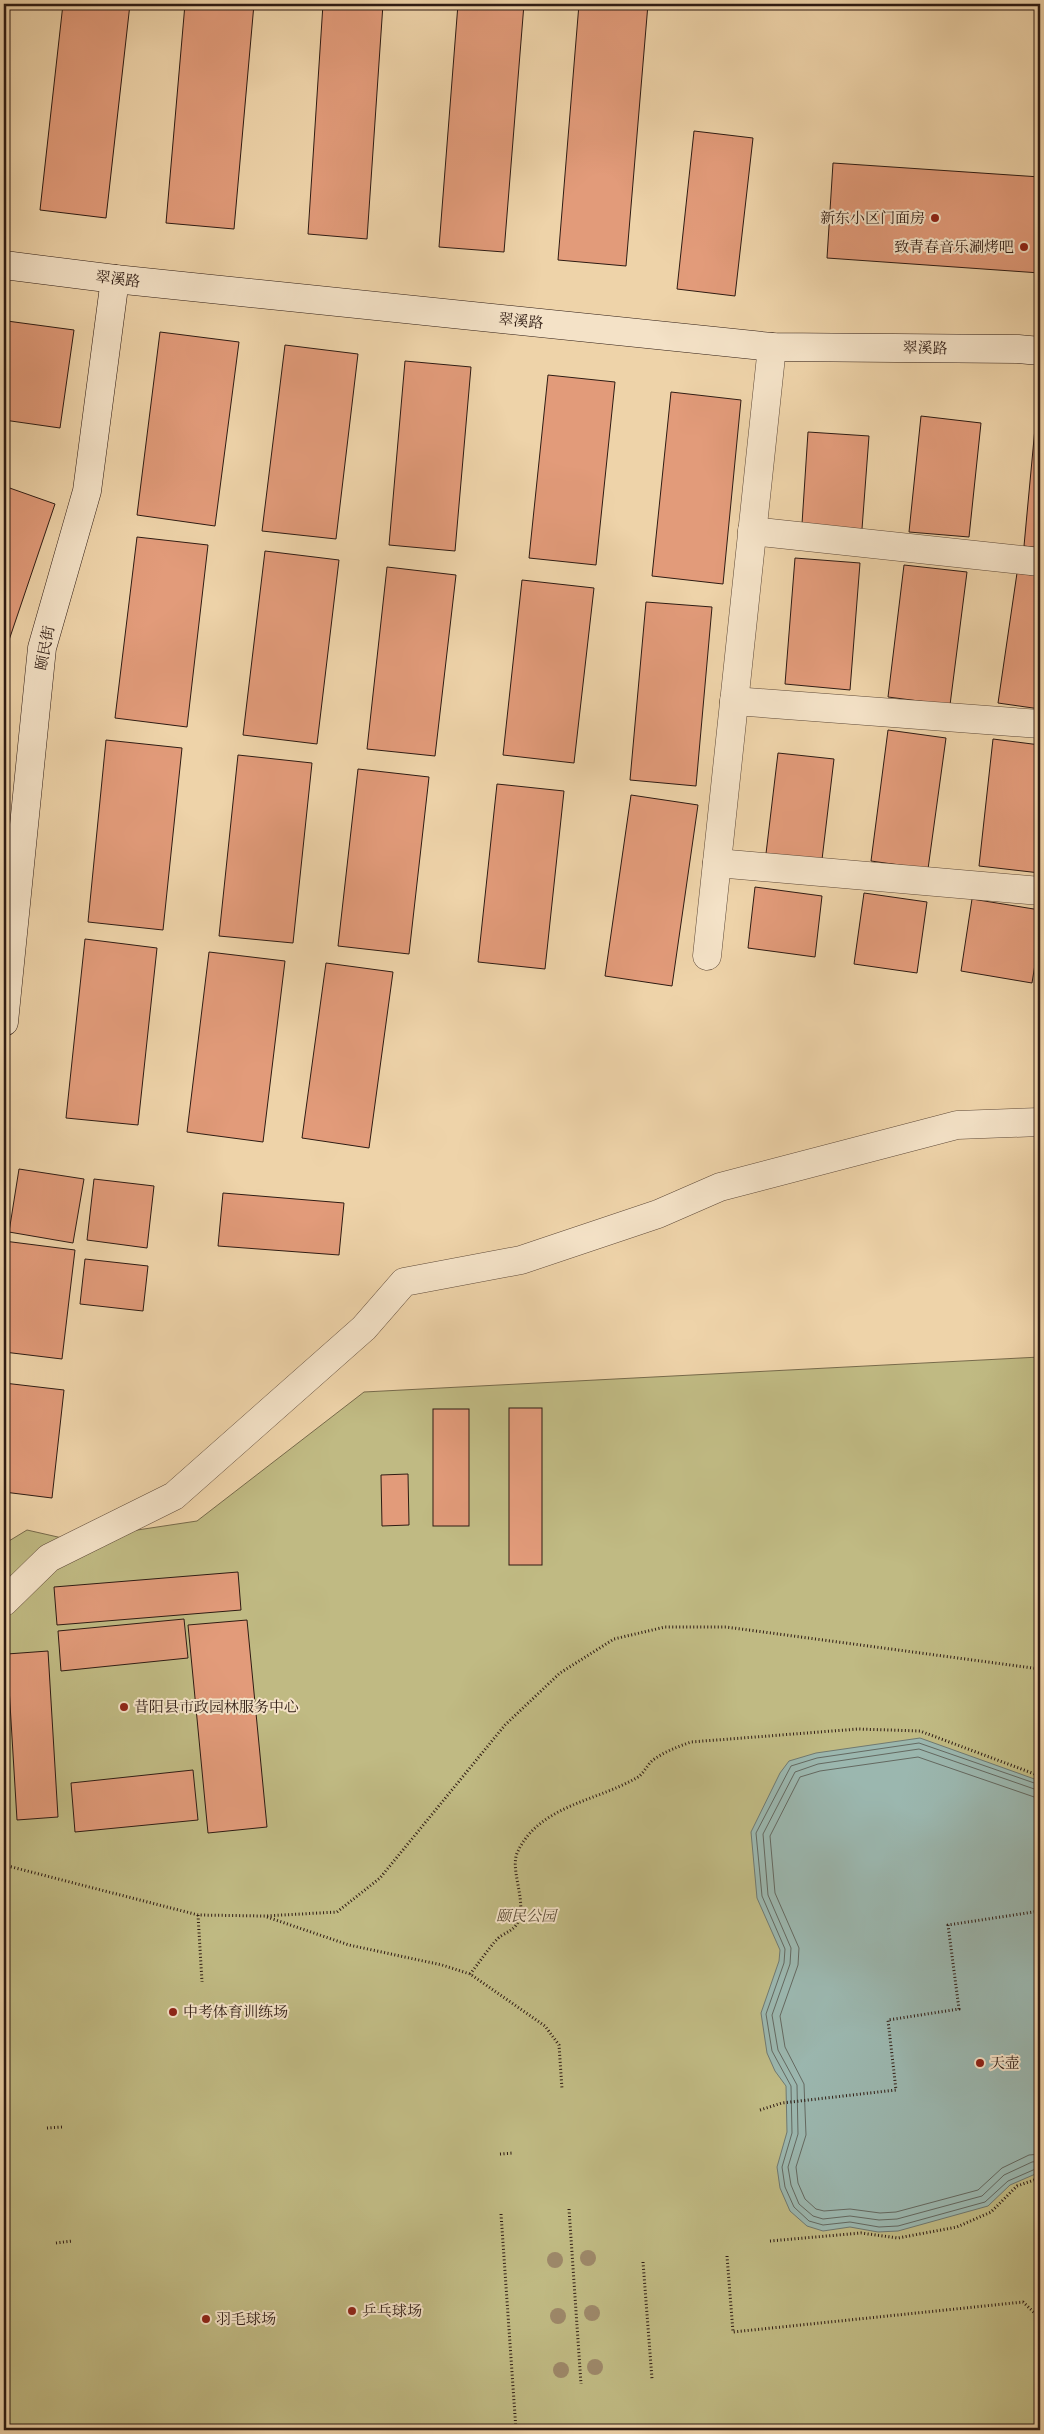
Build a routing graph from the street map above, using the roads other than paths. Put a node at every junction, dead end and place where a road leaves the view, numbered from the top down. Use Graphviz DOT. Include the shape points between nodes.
graph roads {
  1 [pos="4,265"];
  2 [pos="114,280"];
  3 [pos="772,347"];
  4 [pos="1040,351"];
  5 [pos="752,531"];
  6 [pos="1040,562"];
  7 [pos="734,701"];
  8 [pos="1040,724"];
  9 [pos="717,863"];
  10 [pos="1040,891"];
  11 [pos="707,956"];
  12 [pos="5,994"];
  13 [pos="4,1022"];
  14 [pos="1040,1122"];
  15 [pos="4,1602"];
  1 -- 2 [label="street, 翠溪路"];
  2 -- 3 [label="street, 翠溪路"];
  2 -- 12 [label="street, 颐民街" via="87,491 42,648"];
  3 -- 4 [label="street, 翠溪路"];
  3 -- 5 [label="street"];
  5 -- 6 [label="street"];
  5 -- 7 [label="street"];
  7 -- 8 [label="street"];
  7 -- 9 [label="street"];
  9 -- 10 [label="street"];
  9 -- 11 [label="street"];
  12 -- 13 [label="street, 颐民街"];
  14 -- 15 [label="street" via="957,1125 720,1187 658,1214 520,1260 404,1282 364,1328 174,1496 49,1558"];
}
